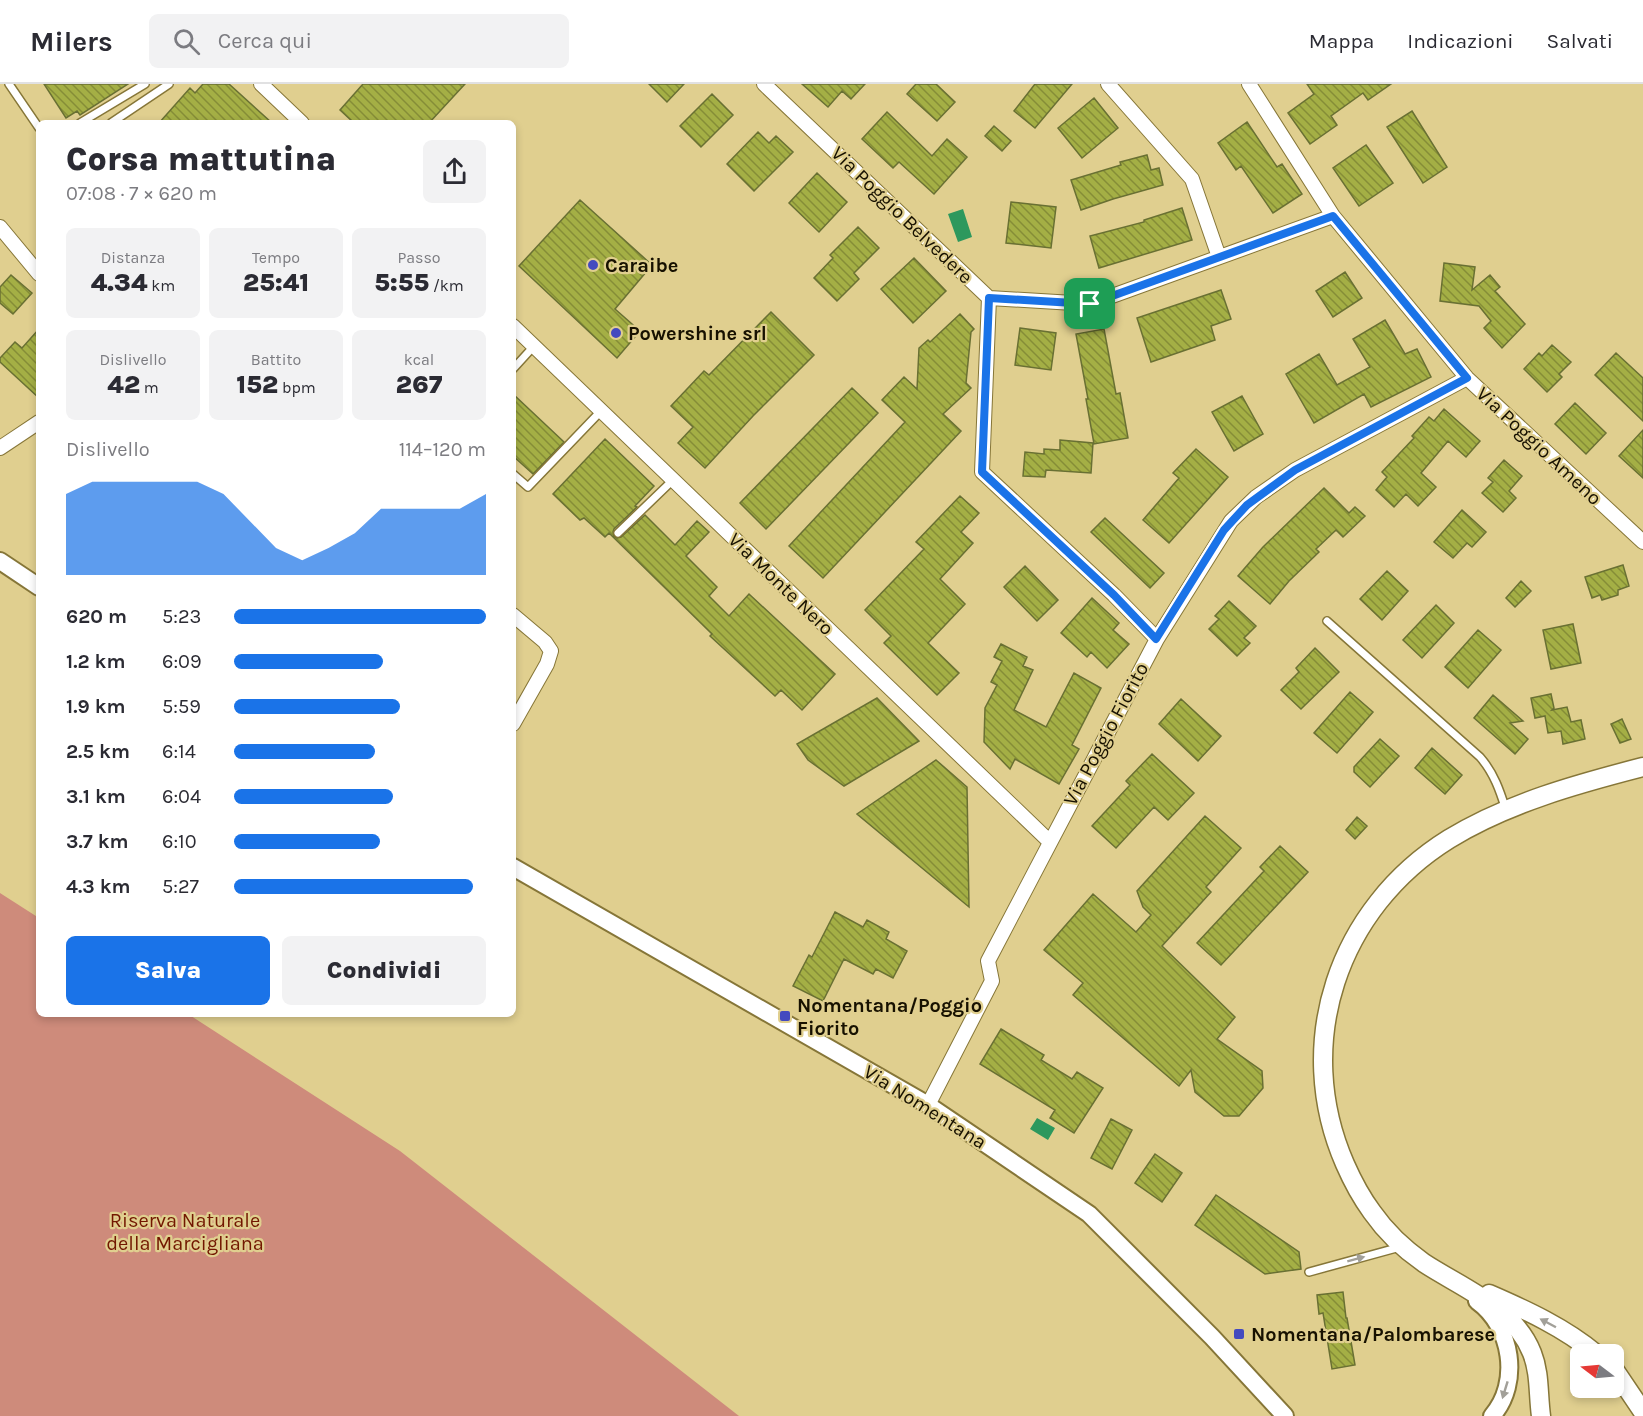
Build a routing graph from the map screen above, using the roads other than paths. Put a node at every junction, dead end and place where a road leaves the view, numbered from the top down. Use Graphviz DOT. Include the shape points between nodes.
graph roads {
  1 [pos="9,84"];
  2 [pos="145,84"];
  3 [pos="169,84"];
  4 [pos="261,84"];
  5 [pos="764,84"];
  6 [pos="1108,84"];
  7 [pos="1249,84"];
  8 [pos="85,120"];
  9 [pos="115,120"];
  10 [pos="294,120"];
  11 [pos="36,124"];
  12 [pos="1333,216"];
  13 [pos="0,227"];
  14 [pos="1219,257"];
  15 [pos="36,270"];
  16 [pos="989,298"];
  17 [pos="516,329"];
  18 [pos="534,346"];
  19 [pos="516,366"];
  20 [pos="1467,378"];
  21 [pos="601,411"];
  22 [pos="36,424"];
  23 [pos="0,448"];
  24 [pos="516,477"];
  25 [pos="673,480"];
  26 [pos="618,534"];
  27 [pos="1643,542"];
  28 [pos="0,561"];
  29 [pos="36,584"];
  30 [pos="516,618"];
  31 [pos="1328,621"];
  32 [pos="1156,639"];
  33 [pos="516,719"];
  34 [pos="1643,767"];
  35 [pos="1506,810"];
  36 [pos="1050,842"];
  37 [pos="516,869"];
  38 [pos="928,1106"];
  39 [pos="1403,1246"];
  40 [pos="1310,1272"];
  41 [pos="1443,1275"];
  42 [pos="1212,1337"];
  43 [pos="1583,1344"];
  44 [pos="1624,1384"];
  45 [pos="1539,1411"];
  46 [pos="1643,1412"];
  47 [pos="1268,1416"];
  48 [pos="1285,1416"];
  49 [pos="1492,1416"];
  1 -- 11 [label="lane"];
  2 -- 8 [label="lane"];
  3 -- 9 [label="lane"];
  4 -- 10 [label="street"];
  5 -- 16 [label="street, Via Poggio Belvedere"];
  6 -- 14 [label="street" via="1192,179"];
  7 -- 12 [label="street, Via Poggio Ameno"];
  12 -- 14 [label="street, Via Poggio Belvedere"];
  12 -- 20 [label="street, Via Poggio Ameno"];
  13 -- 15 [label="street"];
  14 -- 16 [label="street, Via Poggio Belvedere" via="1090,304"];
  16 -- 32 [label="street" via="982,472"];
  17 -- 18 [label="street, Via Monte Nero"];
  18 -- 19 [label="lane"];
  18 -- 21 [label="street, Via Monte Nero"];
  20 -- 27 [label="street, Via Poggio Ameno"];
  20 -- 32 [label="street, Via Poggio Fiorito" via="1295,470 1247,505 1224,530"];
  21 -- 24 [label="lane" via="528,487"];
  21 -- 25 [label="street, Via Monte Nero"];
  22 -- 23 [label="street"];
  25 -- 26 [label="lane"];
  25 -- 36 [label="street, Via Monte Nero"];
  28 -- 29 [label="street"];
  30 -- 33 [label="street" via="551,651"];
  31 -- 35 [label="lane" via="1489,766"];
  32 -- 36 [label="street, Via Poggio Fiorito"];
  34 -- 35 [label="main road"];
  35 -- 39 [label="main road" via="1447,840 1404,874 1354,938 1332,990 1323,1071 1336,1144 1370,1210"];
  36 -- 38 [label="street, Via Poggio Fiorito" via="988,961 992,981"];
  37 -- 38 [label="street, Via Nomentana"];
  38 -- 42 [label="street, Via Nomentana" via="1089,1214"];
  40 -- 39 [label="lane, one-way"];
  39 -- 41 [label="main road"];
  43 -- 41 [label="main road, one-way" via="1516,1305"];
  41 -- 45 [label="main road" via="1505,1315 1527,1340 1538,1372"];
  41 -- 49 [label="street, one-way" via="1485,1307 1506,1344 1508,1381 1500,1406"];
  42 -- 47 [label="street"];
  42 -- 48 [label="street, Via Nomentana"];
  44 -- 46 [label="main road"];
}
